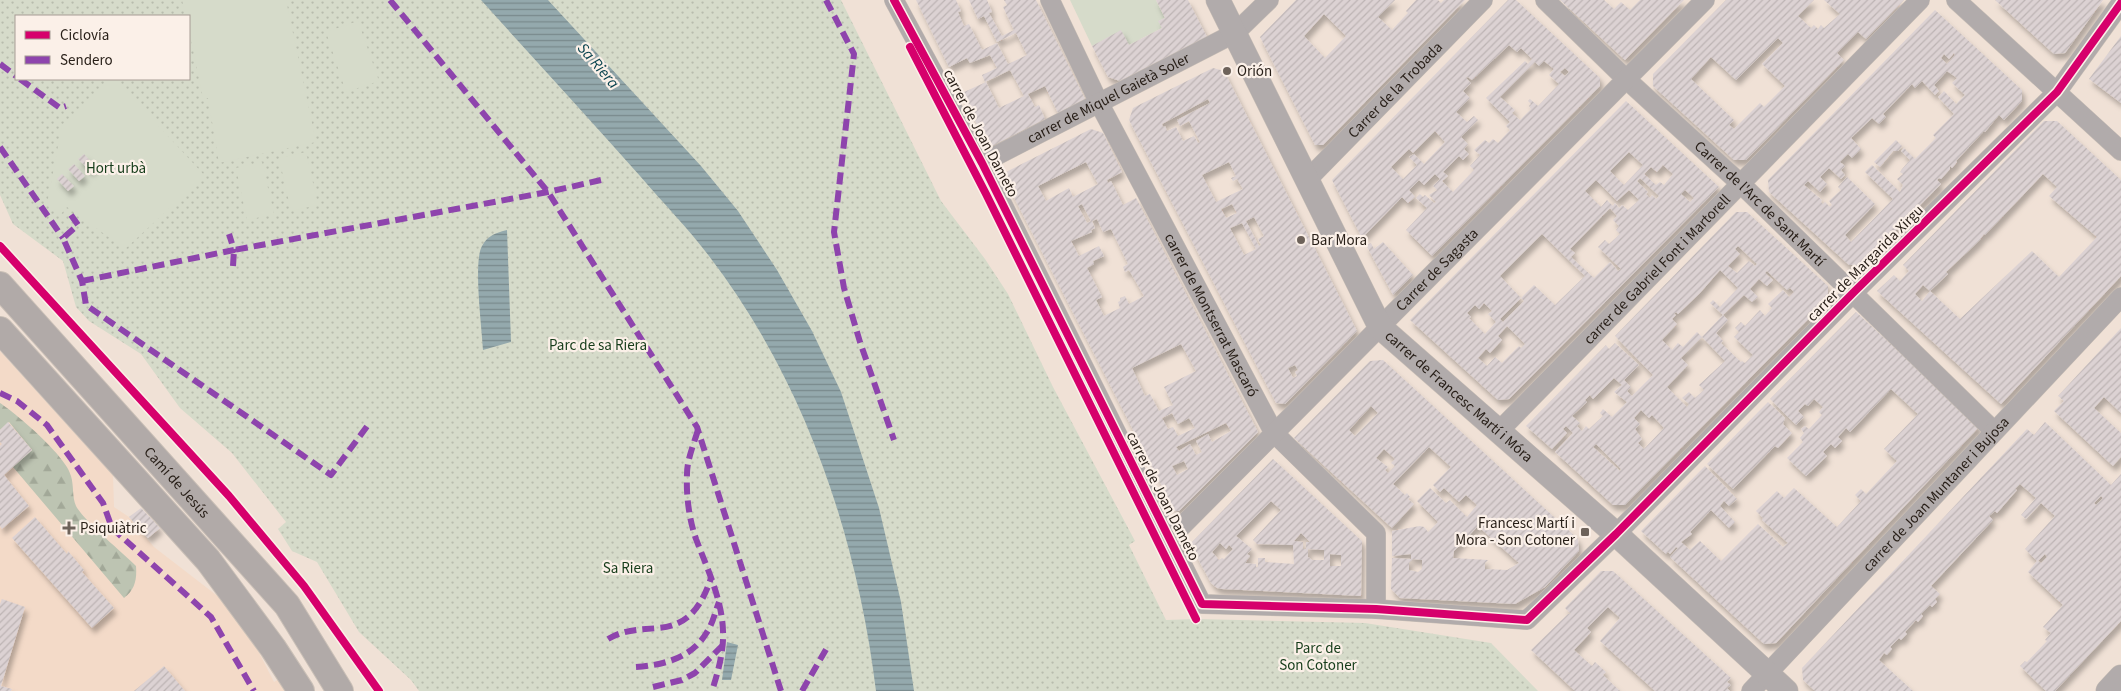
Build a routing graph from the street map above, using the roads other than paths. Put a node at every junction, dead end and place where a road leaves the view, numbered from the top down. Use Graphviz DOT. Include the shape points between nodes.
graph roads {
  1 [pos="894,0"];
  2 [pos="1050,0"];
  3 [pos="1218,0"];
  4 [pos="1269,0"];
  5 [pos="1483,0"];
  6 [pos="1545,0"];
  7 [pos="1705,0"];
  8 [pos="1920,0"];
  9 [pos="1956,0"];
  10 [pos="2121,3"];
  11 [pos="1235,33"];
  12 [pos="1626,79"];
  13 [pos="2057,92"];
  14 [pos="1099,103"];
  15 [pos="2121,151"];
  16 [pos="982,163"];
  17 [pos="1308,180"];
  18 [pos="1741,184"];
  19 [pos="0,285"];
  20 [pos="1854,292"];
  21 [pos="2121,297"];
  22 [pos="1380,327"];
  23 [pos="0,330"];
  24 [pos="1499,431"];
  25 [pos="1994,431"];
  26 [pos="1274,433"];
  27 [pos="1616,534"];
  28 [pos="1169,539"];
  29 [pos="1376,609"];
  30 [pos="1767,673"];
  31 [pos="2121,677"];
  32 [pos="300,691"];
  33 [pos="340,691"];
  34 [pos="1751,691"];
  35 [pos="1786,691"];
  36 [pos="2108,691"];
  1 -- 16 [label="street, carrer de Joan Dameto"];
  2 -- 14 [label="street, carrer de Montserrat Mascaró"];
  3 -- 11 [label="street, carrer de Francesc Martí i Móra"];
  4 -- 11 [label="street, carrer de Miquel Gaietà Soler"];
  5 -- 17 [label="street, Carrer de la Trobada"];
  6 -- 12 [label="street, Carrer de l'Arc de Sant Martí"];
  7 -- 12 [label="street, Carrer de Sagasta"];
  8 -- 18 [label="street, carrer de Gabriel Font i Martorell"];
  9 -- 13 [label="street"];
  10 -- 13 [label="street, carrer de Margarida Xirgu"];
  11 -- 14 [label="street, carrer de Miquel Gaietà Soler"];
  11 -- 17 [label="street, carrer de Francesc Martí i Móra"];
  12 -- 18 [label="street, Carrer de l'Arc de Sant Martí"];
  12 -- 22 [label="street, Carrer de Sagasta"];
  13 -- 15 [label="street"];
  13 -- 20 [label="street, carrer de Margarida Xirgu"];
  14 -- 16 [label="street, carrer de Miquel Gaietà Soler"];
  14 -- 26 [label="street, carrer de Montserrat Mascaró"];
  16 -- 28 [label="street, carrer de Joan Dameto"];
  17 -- 22 [label="street, carrer de Francesc Martí i Móra"];
  18 -- 20 [label="street, Carrer de l'Arc de Sant Martí"];
  18 -- 24 [label="street, carrer de Gabriel Font i Martorell"];
  19 -- 33 [label="main road, Camí de Jesús" via="287,604"];
  20 -- 25 [label="street, Carrer de l'Arc de Sant Martí"];
  20 -- 27 [label="street, carrer de Margarida Xirgu"];
  21 -- 25 [label="street, carrer de Joan Muntaner i Bujosa"];
  22 -- 24 [label="street, carrer de Francesc Martí i Móra"];
  22 -- 26 [label="street, Carrer de Sagasta"];
  23 -- 32 [label="main road, Camí de Jesús" via="208,560 274,648"];
  24 -- 27 [label="street, carrer de Francesc Martí i Móra"];
  25 -- 30 [label="street, carrer de Joan Muntaner i Bujosa"];
  26 -- 28 [label="street, Carrer de Sagasta"];
  26 -- 29 [label="street, carrer de Montserrat Mascaró" via="1376,534"];
  27 -- 29 [label="street, carrer de Joan Dameto" via="1527,620"];
  27 -- 30 [label="street, carrer de Francesc Martí i Móra"];
  28 -- 29 [label="street, carrer de Joan Dameto" via="1202,604"];
  30 -- 34 [label="street, carrer de Joan Muntaner i Bujosa"];
  30 -- 35 [label="street, carrer de Francesc Martí i Móra"];
  31 -- 36 [label="street"];
}
